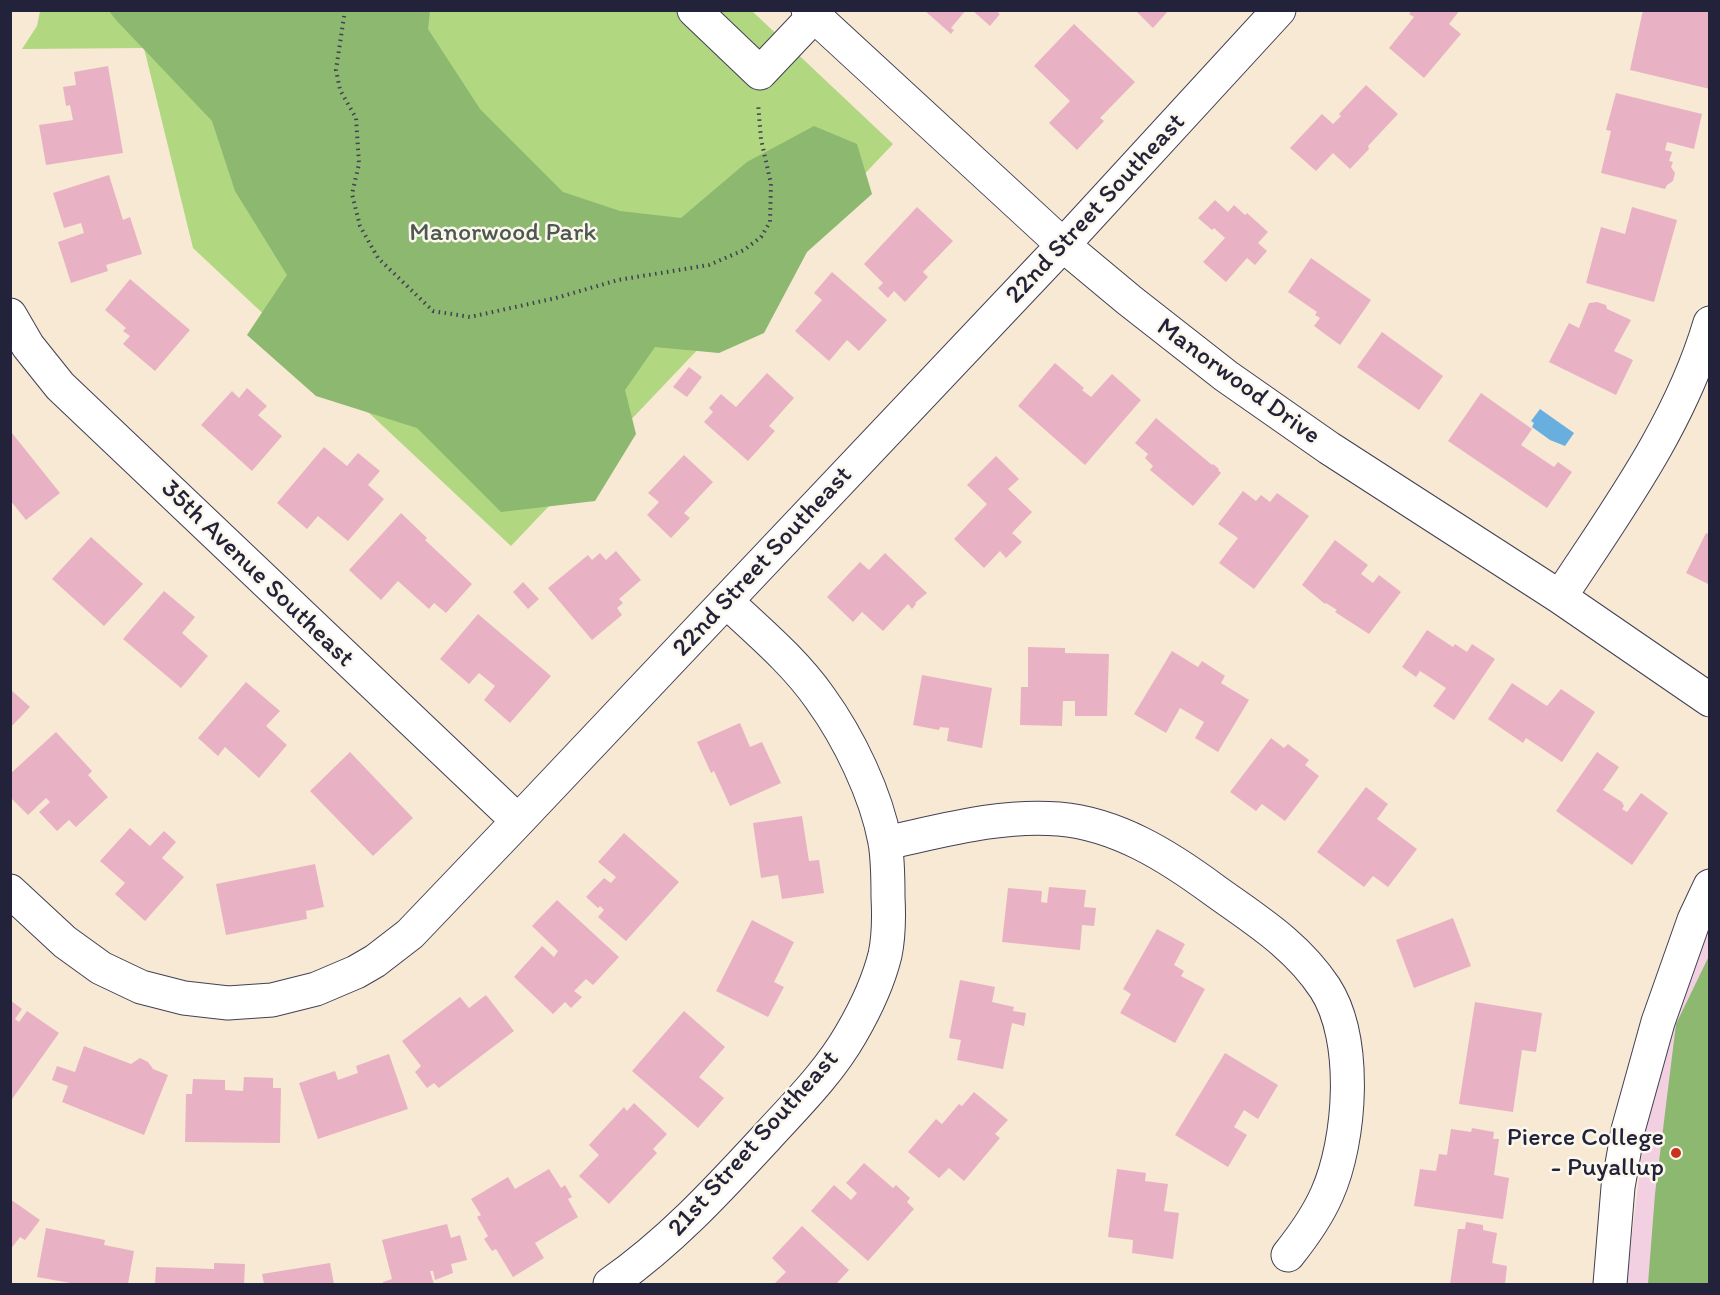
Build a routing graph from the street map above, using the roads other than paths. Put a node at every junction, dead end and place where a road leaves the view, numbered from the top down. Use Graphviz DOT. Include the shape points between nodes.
graph roads {
  1 [pos="694,10"];
  2 [pos="1279,10"];
  3 [pos="811,13"];
  4 [pos="1063,245"];
  5 [pos="10,315"];
  6 [pos="1710,323"];
  7 [pos="1560,597"];
  8 [pos="726,601"];
  9 [pos="1710,700"];
  10 [pos="518,821"];
  11 [pos="885,843"];
  12 [pos="1710,886"];
  13 [pos="10,891"];
  14 [pos="1288,1255"];
  15 [pos="610,1284"];
  16 [pos="1610,1284"];
  1 -- 3 [label="street" via="760,73"];
  2 -- 4 [label="street, 22nd Street Southeast"];
  3 -- 4 [label="street, Manorwood Drive"];
  4 -- 7 [label="street, Manorwood Drive" via="1226,376 1329,448"];
  4 -- 8 [label="street, 22nd Street Southeast"];
  5 -- 10 [label="street, 35th Avenue Southeast" via="28,346 60,386"];
  6 -- 7 [label="street" via="1665,433"];
  7 -- 9 [label="street, Manorwood Drive"];
  8 -- 10 [label="street, 22nd Street Southeast"];
  8 -- 11 [label="street, 21st Street Southeast" via="798,671 836,723 859,767"];
  10 -- 13 [label="street, 22nd Street Southeast" via="410,934 375,961 315,989 272,1000 228,1003 184,998 141,987 101,968 65,942"];
  11 -- 14 [label="street" via="1011,818 1060,819 1095,827 1153,849 1293,948 1326,989 1337,1013 1347,1073 1345,1118 1328,1192 1309,1228"];
  11 -- 15 [label="street, 21st Street Southeast" via="889,925 885,956 850,1035 817,1083 701,1209 667,1241"];
  12 -- 16 [label="street" via="1658,1022 1628,1130 1617,1197"];
}
